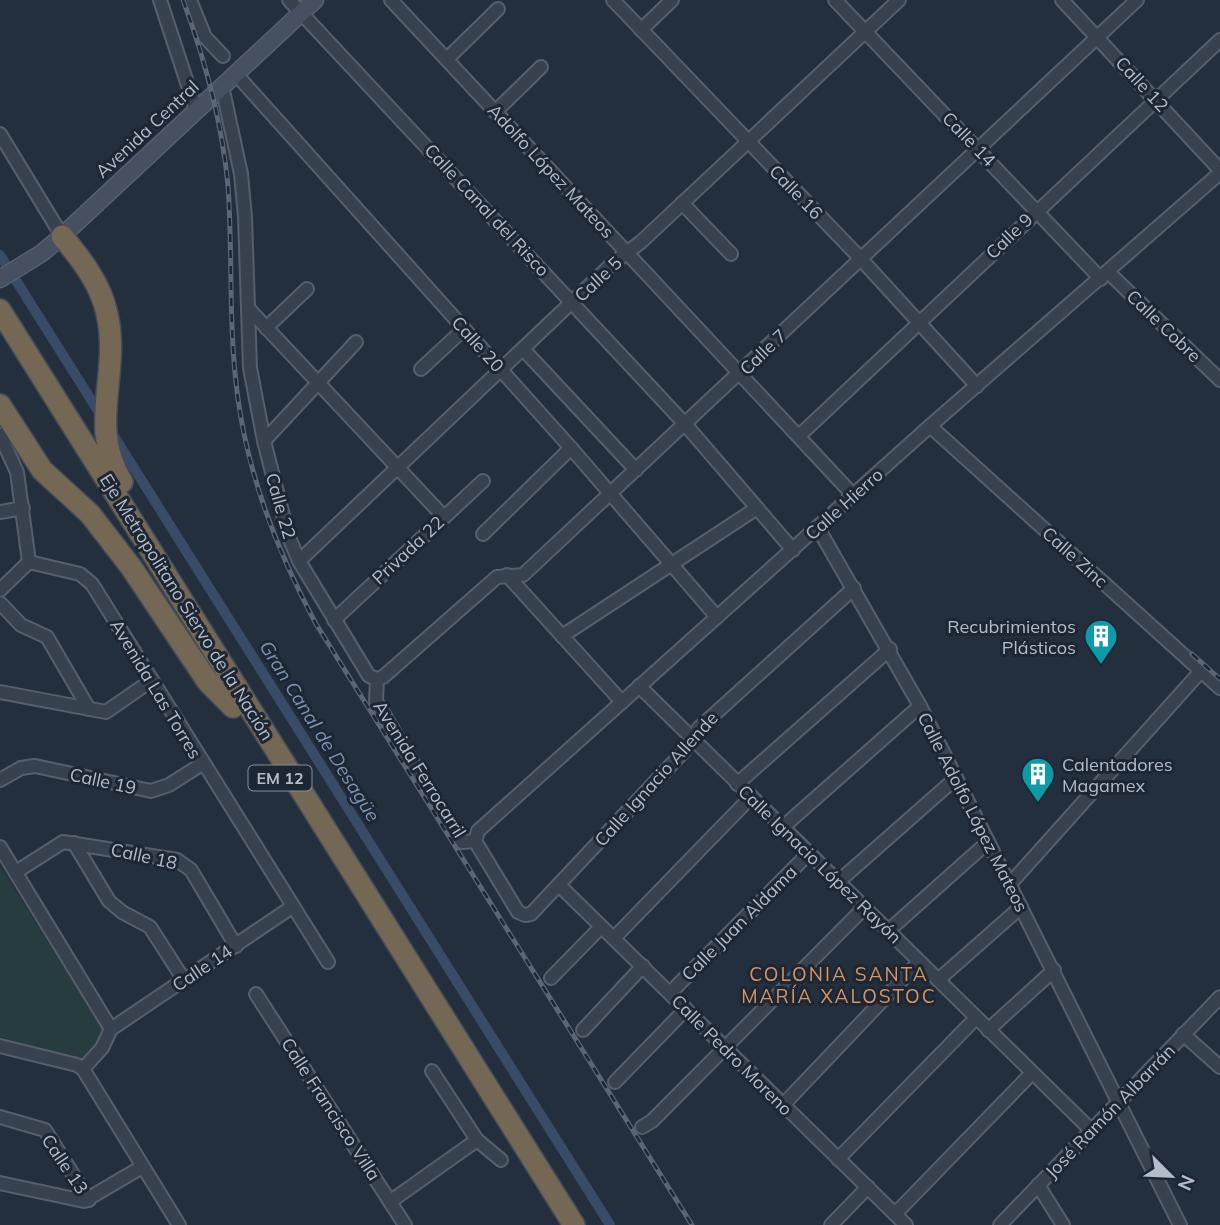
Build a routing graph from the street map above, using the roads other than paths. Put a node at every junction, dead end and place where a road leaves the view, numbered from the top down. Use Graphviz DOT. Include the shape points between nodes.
graph roads {
  1 [pos="160,0"];
  2 [pos="190,0"];
  3 [pos="289,0"];
  4 [pos="315,0"];
  5 [pos="391,0"];
  6 [pos="613,0"];
  7 [pos="672,0"];
  8 [pos="835,0"];
  9 [pos="899,0"];
  10 [pos="1062,0"];
  11 [pos="1138,0"];
  12 [pos="498,9"];
  13 [pos="301,13"];
  14 [pos="641,30"];
  15 [pos="864,32"];
  16 [pos="1098,37"];
  17 [pos="1220,40"];
  18 [pos="223,56"];
  19 [pos="447,59"];
  20 [pos="541,67"];
  21 [pos="235,73"];
  22 [pos="222,86"];
  23 [pos="1156,99"];
  24 [pos="196,110"];
  25 [pos="496,111"];
  26 [pos="0,134"];
  27 [pos="747,142"];
  28 [pos="979,149"];
  29 [pos="1220,172"];
  30 [pos="682,203"];
  31 [pos="1037,210"];
  32 [pos="62,236"];
  33 [pos="626,253"];
  34 [pos="731,254"];
  35 [pos="860,258"];
  36 [pos="1105,275"];
  37 [pos="0,279"];
  38 [pos="307,289"];
  39 [pos="573,302"];
  40 [pos="248,308"];
  41 [pos="0,310"];
  42 [pos="919,324"];
  43 [pos="266,328"];
  44 [pos="464,329"];
  45 [pos="0,332"];
  46 [pos="356,342"];
  47 [pos="523,349"];
  48 [pos="421,369"];
  49 [pos="501,370"];
  50 [pos="741,373"];
  51 [pos="1220,380"];
  52 [pos="318,382"];
  53 [pos="977,386"];
  54 [pos="0,405"];
  55 [pos="685,424"];
  56 [pos="930,426"];
  57 [pos="0,435"];
  58 [pos="800,435"];
  59 [pos="264,441"];
  60 [pos="571,448"];
  61 [pos="397,467"];
  62 [pos="635,470"];
  63 [pos="483,481"];
  64 [pos="611,494"];
  65 [pos="853,495"];
  66 [pos="23,508"];
  67 [pos="757,508"];
  68 [pos="0,512"];
  69 [pos="444,517"];
  70 [pos="818,528"];
  71 [pos="483,534"];
  72 [pos="793,550"];
  73 [pos="299,561"];
  74 [pos="29,562"];
  75 [pos="672,564"];
  76 [pos="162,569"];
  77 [pos="507,575"];
  78 [pos="854,588"];
  79 [pos="0,590"];
  80 [pos="0,603"];
  81 [pos="717,617"];
  82 [pos="334,620"];
  83 [pos="562,636"];
  84 [pos="890,649"];
  85 [pos="1201,671"];
  86 [pos="377,679"];
  87 [pos="152,680"];
  88 [pos="639,686"];
  89 [pos="1220,688"];
  90 [pos="0,692"];
  91 [pos="622,702"];
  92 [pos="920,706"];
  93 [pos="233,707"];
  94 [pos="89,709"];
  95 [pos="692,740"];
  96 [pos="202,764"];
  97 [pos="956,778"];
  98 [pos="0,780"];
  99 [pos="737,784"];
  100 [pos="751,797"];
  101 [pos="783,827"];
  102 [pos="475,841"];
  103 [pos="988,842"];
  104 [pos="74,843"];
  105 [pos="0,847"];
  106 [pos="809,853"];
  107 [pos="16,872"];
  108 [pos="838,882"];
  109 [pos="1010,884"];
  110 [pos="559,885"];
  111 [pos="1021,907"];
  112 [pos="292,908"];
  113 [pos="864,908"];
  114 [pos="525,915"];
  115 [pos="601,926"];
  116 [pos="888,931"];
  117 [pos="614,938"];
  118 [pos="236,946"];
  119 [pos="328,962"];
  120 [pos="919,962"];
  121 [pos="643,966"];
  122 [pos="1054,970"];
  123 [pos="551,978"];
  124 [pos="184,980"];
  125 [pos="938,980"];
  126 [pos="670,993"];
  127 [pos="256,994"];
  128 [pos="1220,997"];
  129 [pos="686,1009"];
  130 [pos="976,1018"];
  131 [pos="111,1029"];
  132 [pos="583,1030"];
  133 [pos="988,1030"];
  134 [pos="1184,1034"];
  135 [pos="0,1046"];
  136 [pos="726,1049"];
  137 [pos="1220,1067"];
  138 [pos="83,1069"];
  139 [pos="432,1071"];
  140 [pos="1032,1073"];
  141 [pos="615,1082"];
  142 [pos="1120,1100"];
  143 [pos="783,1105"];
  144 [pos="0,1117"];
  145 [pos="642,1127"];
  146 [pos="1091,1130"];
  147 [pos="477,1140"];
  148 [pos="838,1159"];
  149 [pos="501,1160"];
  150 [pos="142,1167"];
  151 [pos="0,1183"];
  152 [pos="1038,1185"];
  153 [pos="868,1186"];
  154 [pos="89,1200"];
  155 [pos="391,1201"];
  156 [pos="895,1214"];
  157 [pos="179,1225"];
  158 [pos="405,1225"];
  159 [pos="559,1225"];
  160 [pos="574,1225"];
  161 [pos="831,1225"];
  162 [pos="906,1225"];
  163 [pos="1000,1225"];
  164 [pos="1063,1225"];
  165 [pos="1180,1225"];
  1 -- 24 [label="street"];
  2 -- 18 [label="street" via="205,37"];
  3 -- 13 [label="street, Calle Canal del Risco"];
  4 -- 13 [label="street, Avenida Central"];
  5 -- 19 [label="street, Adolfo López Mateos"];
  6 -- 14 [label="street, Calle 16"];
  7 -- 14 [label="street"];
  8 -- 15 [label="street, Calle 14"];
  9 -- 15 [label="street, Calle 5"];
  10 -- 16 [label="street, Calle 12"];
  11 -- 16 [label="street, Calle 7"];
  12 -- 19 [label="street"];
  13 -- 21 [label="street, Avenida Central"];
  13 -- 39 [label="street, Calle Canal del Risco"];
  14 -- 27 [label="street, Calle 16"];
  15 -- 27 [label="street, Calle 5"];
  15 -- 28 [label="street, Calle 14"];
  16 -- 23 [label="street, Calle 12"];
  16 -- 28 [label="street, Calle 7"];
  17 -- 23 [label="street, Calle 9"];
  19 -- 25 [label="street, Adolfo López Mateos"];
  20 -- 25 [label="street"];
  21 -- 22 [label="street, Avenida Central"];
  21 -- 44 [label="street, Calle 20"];
  22 -- 24 [label="street, Avenida Central"];
  22 -- 40 [label="street, Calle 22" via="241,174"];
  23 -- 29 [label="street, Calle 12"];
  23 -- 31 [label="street, Calle 9"];
  24 -- 32 [label="street, Avenida Central"];
  25 -- 33 [label="street, Adolfo López Mateos"];
  26 -- 32 [label="street"];
  27 -- 30 [label="street, Calle 5"];
  27 -- 35 [label="street, Calle 16"];
  28 -- 31 [label="street, Calle 14"];
  28 -- 35 [label="street, Calle 7"];
  29 -- 36 [label="street, Calle Hierro"];
  30 -- 33 [label="street, Calle 5"];
  30 -- 34 [label="street"];
  31 -- 36 [label="street, Calle 14"];
  31 -- 42 [label="street, Calle 9"];
  32 -- 37 [label="street, Avenida Central"];
  32 -- 76 [label="highway" via="99,290 107,312 105,445 111,464 149,526"];
  33 -- 39 [label="street, Calle 5"];
  33 -- 50 [label="street, Adolfo López Mateos"];
  35 -- 42 [label="street, Calle 16"];
  35 -- 50 [label="street, Calle 7"];
  36 -- 51 [label="street, Calle Cobre"];
  36 -- 53 [label="street, Calle Hierro"];
  38 -- 43 [label="street"];
  39 -- 47 [label="street, Calle 5"];
  39 -- 55 [label="street, Calle Canal del Risco"];
  40 -- 43 [label="street"];
  40 -- 59 [label="street, Calle 22" via="250,368"];
  41 -- 76 [label="highway, Eje Metropolitano Siervo de la Nación / EM 12"];
  42 -- 53 [label="street, Calle 16"];
  42 -- 58 [label="street, Calle 9"];
  43 -- 52 [label="street"];
  44 -- 48 [label="street"];
  44 -- 49 [label="street, Calle 20"];
  45 -- 93 [label="highway, Eje Metropolitano Siervo de la Nación / EM 12"];
  46 -- 52 [label="street"];
  47 -- 49 [label="street, Calle 5"];
  47 -- 62 [label="street"];
  49 -- 60 [label="street, Calle 20"];
  49 -- 61 [label="street, Calle 5"];
  50 -- 55 [label="street, Calle 7"];
  50 -- 58 [label="street, Adolfo López Mateos"];
  52 -- 59 [label="street"];
  52 -- 61 [label="street"];
  53 -- 56 [label="street, Calle Hierro"];
  54 -- 93 [label="highway" via="42,470 90,514 208,682"];
  55 -- 62 [label="street, Calle 7"];
  55 -- 67 [label="street, Calle Canal del Risco"];
  56 -- 65 [label="street, Calle Hierro"];
  56 -- 85 [label="street, Calle Zinc"];
  57 -- 66 [label="street" via="13,458"];
  58 -- 65 [label="street, Adolfo López Mateos"];
  59 -- 73 [label="street, Calle 22"];
  60 -- 64 [label="street, Calle 20"];
  60 -- 71 [label="street"];
  61 -- 69 [label="street"];
  61 -- 73 [label="street, Calle 5"];
  62 -- 64 [label="street, Calle 7"];
  63 -- 69 [label="street, Privada 22"];
  64 -- 75 [label="street, Calle 20"];
  64 -- 77 [label="street, Calle 7" via="523,575"];
  65 -- 70 [label="street, Calle Hierro"];
  66 -- 68 [label="street"];
  66 -- 74 [label="street"];
  67 -- 72 [label="street, Calle Canal del Risco"];
  67 -- 75 [label="street"];
  69 -- 82 [label="street, Privada 22"];
  70 -- 72 [label="street, Calle Hierro"];
  70 -- 78 [label="street, Calle Adolfo López Mateos"];
  72 -- 81 [label="street, Calle Hierro"];
  73 -- 82 [label="street, Calle 22"];
  74 -- 79 [label="street"];
  74 -- 87 [label="street, Avenida Las Torres" via="75,572 89,580"];
  75 -- 81 [label="street, Calle 20"];
  75 -- 83 [label="street"];
  76 -- 160 [label="highway, Eje Metropolitano Siervo de la Nación / EM 12"];
  77 -- 83 [label="street"];
  77 -- 86 [label="street, Calle 7" via="497,577"];
  78 -- 84 [label="street, Calle Adolfo López Mateos"];
  78 -- 95 [label="street, Calle Ignacio Allende" via="699,728"];
  80 -- 94 [label="street" via="21,625 47,637"];
  81 -- 88 [label="street, Calle Hierro"];
  82 -- 86 [label="street, Calle 22" via="369,676"];
  83 -- 91 [label="street"];
  84 -- 92 [label="street, Calle Adolfo López Mateos"];
  84 -- 99 [label="street"];
  85 -- 89 [label="street, Calle Zinc"];
  85 -- 109 [label="street"];
  86 -- 102 [label="street, Avenida Ferrocarril" via="376,701 462,842"];
  87 -- 94 [label="street" via="106,712"];
  87 -- 96 [label="street, Avenida Las Torres"];
  88 -- 91 [label="street, Calle Hierro"];
  88 -- 95 [label="street, Calle Ignacio López Rayón"];
  90 -- 94 [label="street"];
  91 -- 102 [label="street, Calle Hierro" via="478,831"];
  92 -- 97 [label="street, Calle Adolfo López Mateos"];
  92 -- 101 [label="street"];
  93 -- 159 [label="highway, Eje Metropolitano Siervo de la Nación / EM 12"];
  95 -- 99 [label="street, Calle Ignacio López Rayón"];
  95 -- 110 [label="street, Calle Ignacio Allende"];
  96 -- 98 [label="street, Calle 19" via="151,791 35,766"];
  96 -- 112 [label="street, Avenida Las Torres"];
  97 -- 103 [label="street, Calle Adolfo López Mateos"];
  97 -- 108 [label="street"];
  99 -- 100 [label="street, Calle Ignacio López Rayón"];
  100 -- 101 [label="street, Calle Ignacio López Rayón"];
  100 -- 117 [label="street"];
  101 -- 106 [label="street, Calle Ignacio López Rayón"];
  102 -- 114 [label="street, Avenida Ferrocarril" via="518,912"];
  103 -- 109 [label="street, Calle Adolfo López Mateos"];
  103 -- 116 [label="street"];
  104 -- 107 [label="street" via="63,842"];
  104 -- 118 [label="street, Calle 18" via="185,864"];
  104 -- 124 [label="street" via="109,901 150,927"];
  105 -- 107 [label="street"];
  106 -- 108 [label="street, Calle Ignacio López Rayón"];
  106 -- 126 [label="street, Calle Juan Aldama"];
  107 -- 131 [label="street"];
  108 -- 113 [label="street, Calle Ignacio López Rayón"];
  109 -- 111 [label="street, Calle Adolfo López Mateos"];
  110 -- 114 [label="street, Calle Ignacio Allende"];
  110 -- 115 [label="street, Calle Pedro Moreno"];
  111 -- 122 [label="street, Calle Adolfo López Mateos"];
  111 -- 125 [label="street"];
  112 -- 118 [label="street, Calle 14"];
  112 -- 119 [label="street, Avenida Las Torres"];
  113 -- 116 [label="street, Calle Ignacio López Rayón"];
  113 -- 136 [label="street"];
  115 -- 117 [label="street, Calle Pedro Moreno"];
  115 -- 123 [label="street"];
  116 -- 120 [label="street, Calle Ignacio López Rayón"];
  117 -- 121 [label="street, Calle Pedro Moreno"];
  118 -- 124 [label="street, Calle 14"];
  120 -- 125 [label="street, Calle Ignacio López Rayón"];
  120 -- 143 [label="street"];
  121 -- 126 [label="street, Calle Pedro Moreno"];
  121 -- 132 [label="street"];
  122 -- 133 [label="street"];
  122 -- 142 [label="street, Calle Adolfo López Mateos"];
  124 -- 131 [label="street, Calle 14"];
  125 -- 130 [label="street, Calle Ignacio López Rayón"];
  126 -- 129 [label="street, Calle Pedro Moreno"];
  127 -- 155 [label="street, Calle Francisco Villa"];
  128 -- 134 [label="street, José Ramón Albarrán"];
  129 -- 136 [label="street, Calle Pedro Moreno"];
  129 -- 141 [label="street, Calle Juan Aldama"];
  130 -- 133 [label="street, Calle Ignacio López Rayón"];
  130 -- 148 [label="street"];
  131 -- 138 [label="street" via="102,1048"];
  133 -- 140 [label="street, Calle Ignacio López Rayón"];
  134 -- 137 [label="street"];
  134 -- 142 [label="street, José Ramón Albarrán"];
  135 -- 138 [label="street"];
  136 -- 143 [label="street, Calle Pedro Moreno"];
  136 -- 145 [label="street"];
  138 -- 150 [label="street"];
  139 -- 147 [label="street"];
  140 -- 146 [label="street, Calle Ignacio López Rayón"];
  140 -- 156 [label="street"];
  142 -- 146 [label="street, José Ramón Albarrán"];
  142 -- 165 [label="street, Calle Adolfo López Mateos"];
  143 -- 148 [label="street, Calle Pedro Moreno"];
  144 -- 154 [label="street, Calle 13" via="44,1130"];
  146 -- 152 [label="street, José Ramón Albarrán"];
  147 -- 149 [label="street"];
  147 -- 155 [label="street"];
  148 -- 153 [label="street, Calle Pedro Moreno"];
  150 -- 154 [label="street"];
  150 -- 157 [label="street"];
  151 -- 154 [label="street"];
  152 -- 163 [label="street, José Ramón Albarrán"];
  152 -- 164 [label="street"];
  153 -- 156 [label="street, Calle Pedro Moreno"];
  153 -- 161 [label="street"];
  155 -- 158 [label="street, Calle Francisco Villa"];
  156 -- 162 [label="street, Calle Pedro Moreno"];
}
